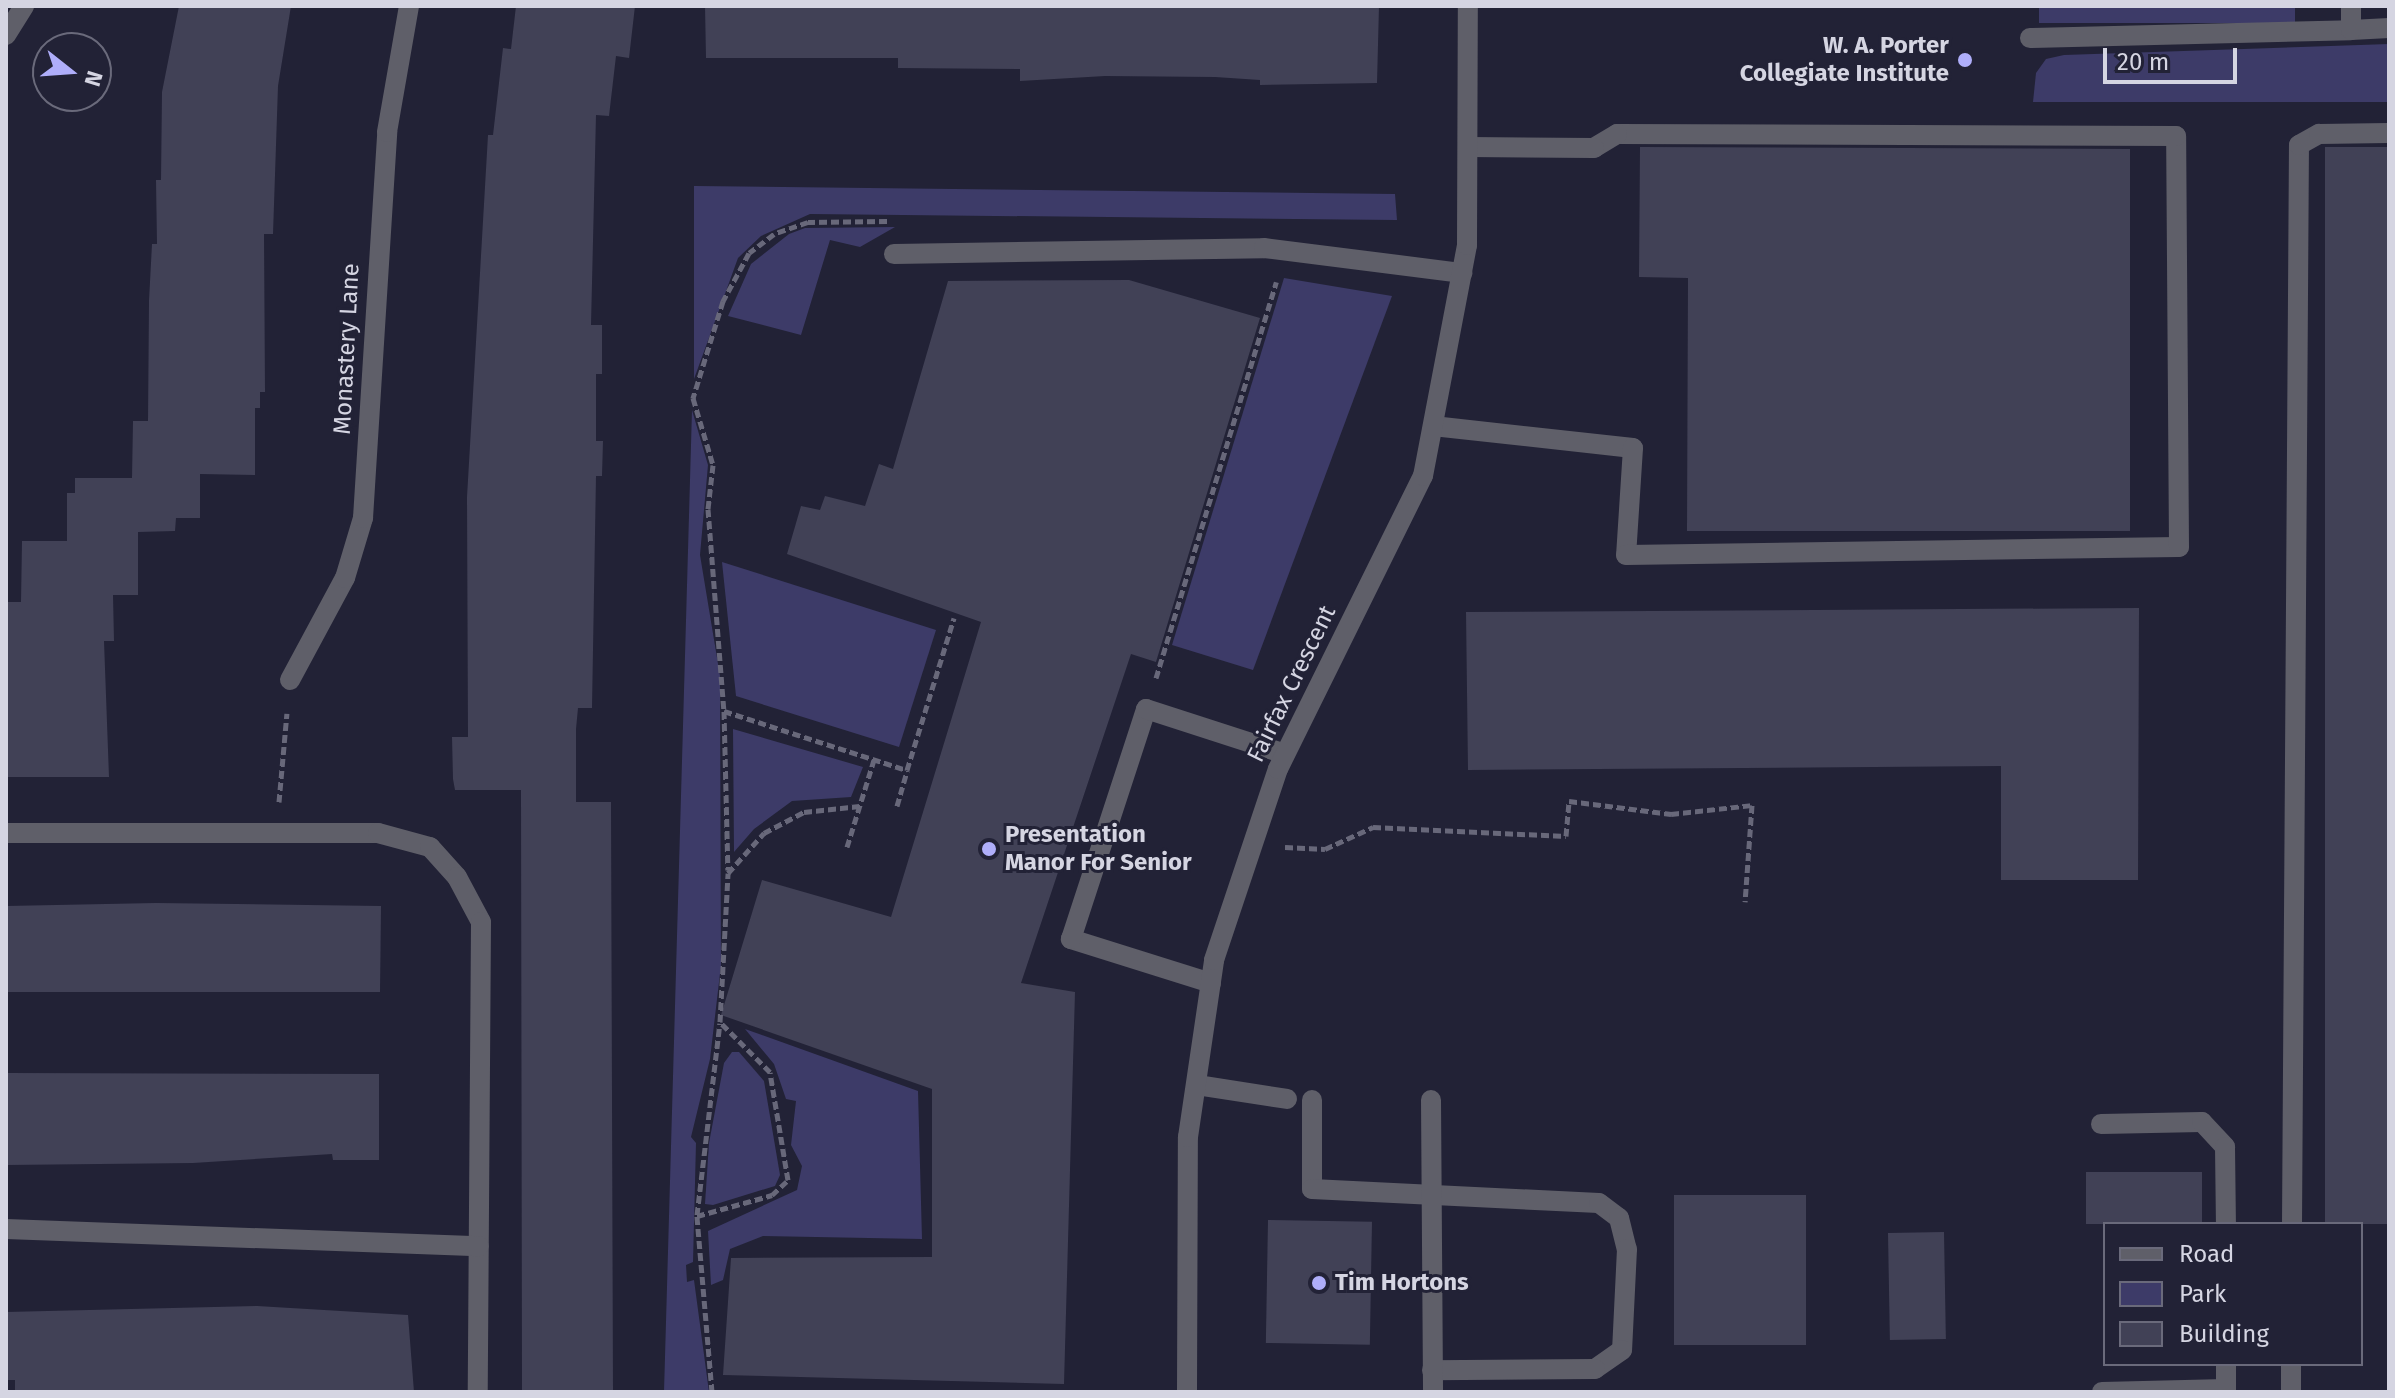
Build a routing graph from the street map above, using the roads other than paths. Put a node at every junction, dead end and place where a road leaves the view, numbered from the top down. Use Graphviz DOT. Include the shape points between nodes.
graph roads {
  1 [pos="24,6"];
  2 [pos="409,6"];
  3 [pos="1468,6"];
  4 [pos="2351,6"];
  5 [pos="2389,28"];
  6 [pos="2351,30"];
  7 [pos="6,35"];
  8 [pos="2030,38"];
  9 [pos="2389,133"];
  10 [pos="1468,147"];
  11 [pos="894,254"];
  12 [pos="1462,273"];
  13 [pos="1433,426"];
  14 [pos="290,680"];
  15 [pos="1285,754"];
  16 [pos="6,833"];
  17 [pos="1211,983"];
  18 [pos="1197,1085"];
  19 [pos="1287,1099"];
  20 [pos="1312,1100"];
  21 [pos="1431,1100"];
  22 [pos="2101,1124"];
  23 [pos="1434,1192"];
  24 [pos="2226,1222"];
  25 [pos="2292,1222"];
  26 [pos="6,1229"];
  27 [pos="479,1246"];
  28 [pos="2226,1366"];
  29 [pos="2291,1366"];
  30 [pos="1432,1370"];
  31 [pos="2226,1390"];
  32 [pos="478,1392"];
  33 [pos="1187,1392"];
  34 [pos="1433,1392"];
  35 [pos="2102,1392"];
  36 [pos="2291,1392"];
  1 -- 7 [label="street"];
  2 -- 14 [label="street, Monastery Lane" via="387,132 363,518 345,578"];
  3 -- 10 [label="street, Fairfax Crescent"];
  4 -- 6 [label="street"];
  5 -- 6 [label="street"];
  6 -- 8 [label="street"];
  9 -- 25 [label="street" via="2319,134 2299,145"];
  10 -- 12 [label="street, Fairfax Crescent"];
  10 -- 13 [label="street" via="1594,148 1617,134 2176,136 2179,547 1626,555 1633,448"];
  11 -- 12 [label="street" via="1286,251"];
  12 -- 13 [label="street, Fairfax Crescent"];
  13 -- 15 [label="street, Fairfax Crescent" via="1423,476"];
  15 -- 17 [label="street, Fairfax Crescent"];
  15 -- 17 [label="street" via="1146,709 1071,939"];
  16 -- 27 [label="street" via="378,833 430,847 457,877 481,922"];
  17 -- 18 [label="street, Fairfax Crescent"];
  18 -- 19 [label="street"];
  18 -- 33 [label="street, Fairfax Crescent" via="1188,1137"];
  20 -- 23 [label="street" via="1312,1189"];
  21 -- 23 [label="street"];
  22 -- 24 [label="street" via="2202,1122 2225,1147"];
  23 -- 30 [label="street"];
  23 -- 30 [label="street" via="1599,1203 1619,1218 1627,1249 1622,1350 1595,1369"];
  26 -- 27 [label="street"];
  27 -- 32 [label="street"];
  28 -- 31 [label="street"];
  29 -- 36 [label="street"];
  30 -- 34 [label="street"];
  31 -- 35 [label="street"];
}
